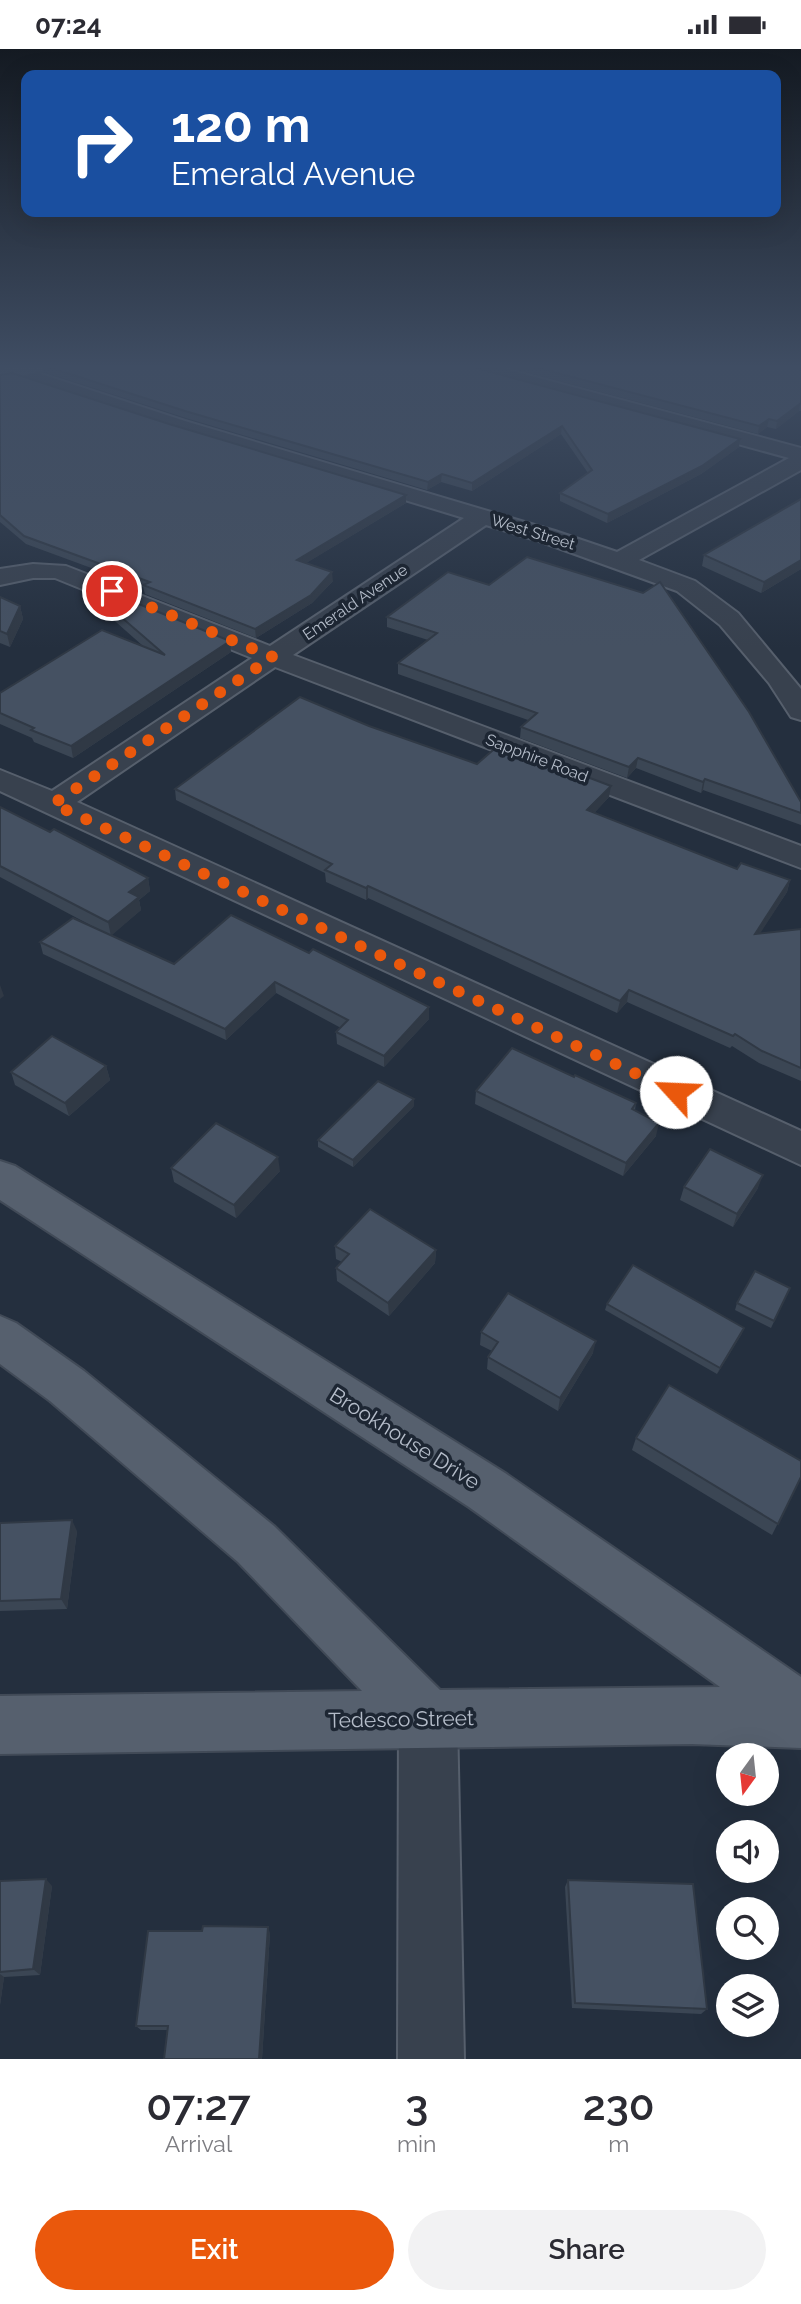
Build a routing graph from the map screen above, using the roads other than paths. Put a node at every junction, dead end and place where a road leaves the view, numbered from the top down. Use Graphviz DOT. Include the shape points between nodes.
graph roads {
  1 [pos="296,461"];
  2 [pos="801,461"];
  3 [pos="482,517"];
  4 [pos="620,560"];
  5 [pos="0,577"];
  6 [pos="273,657"];
  7 [pos="801,711"];
  8 [pos="0,779"];
  9 [pos="53,804"];
  10 [pos="801,858"];
  11 [pos="801,1149"];
  12 [pos="0,1178"];
  13 [pos="0,1337"];
  14 [pos="801,1711"];
  15 [pos="428,1718"];
  16 [pos="801,1719"];
  17 [pos="0,1725"];
  18 [pos="431,2059"];
  1 -- 3 [label="street, West Street"];
  2 -- 4 [label="street"];
  3 -- 4 [label="street, West Street"];
  3 -- 6 [label="street, Emerald Avenue"];
  4 -- 7 [label="street, West Street" via="686,586 729,619"];
  5 -- 6 [label="street, Sapphire Road" via="57,571"];
  6 -- 9 [label="street, Emerald Avenue"];
  6 -- 10 [label="street, Sapphire Road"];
  8 -- 9 [label="street"];
  9 -- 11 [label="street"];
  12 -- 14 [label="main road, Brookhouse Drive" via="487,1490"];
  13 -- 15 [label="main road" via="67,1386 256,1543"];
  15 -- 16 [label="main road, Tedesco Street" via="692,1715"];
  15 -- 17 [label="main road, Tedesco Street"];
  15 -- 18 [label="street"];
}
